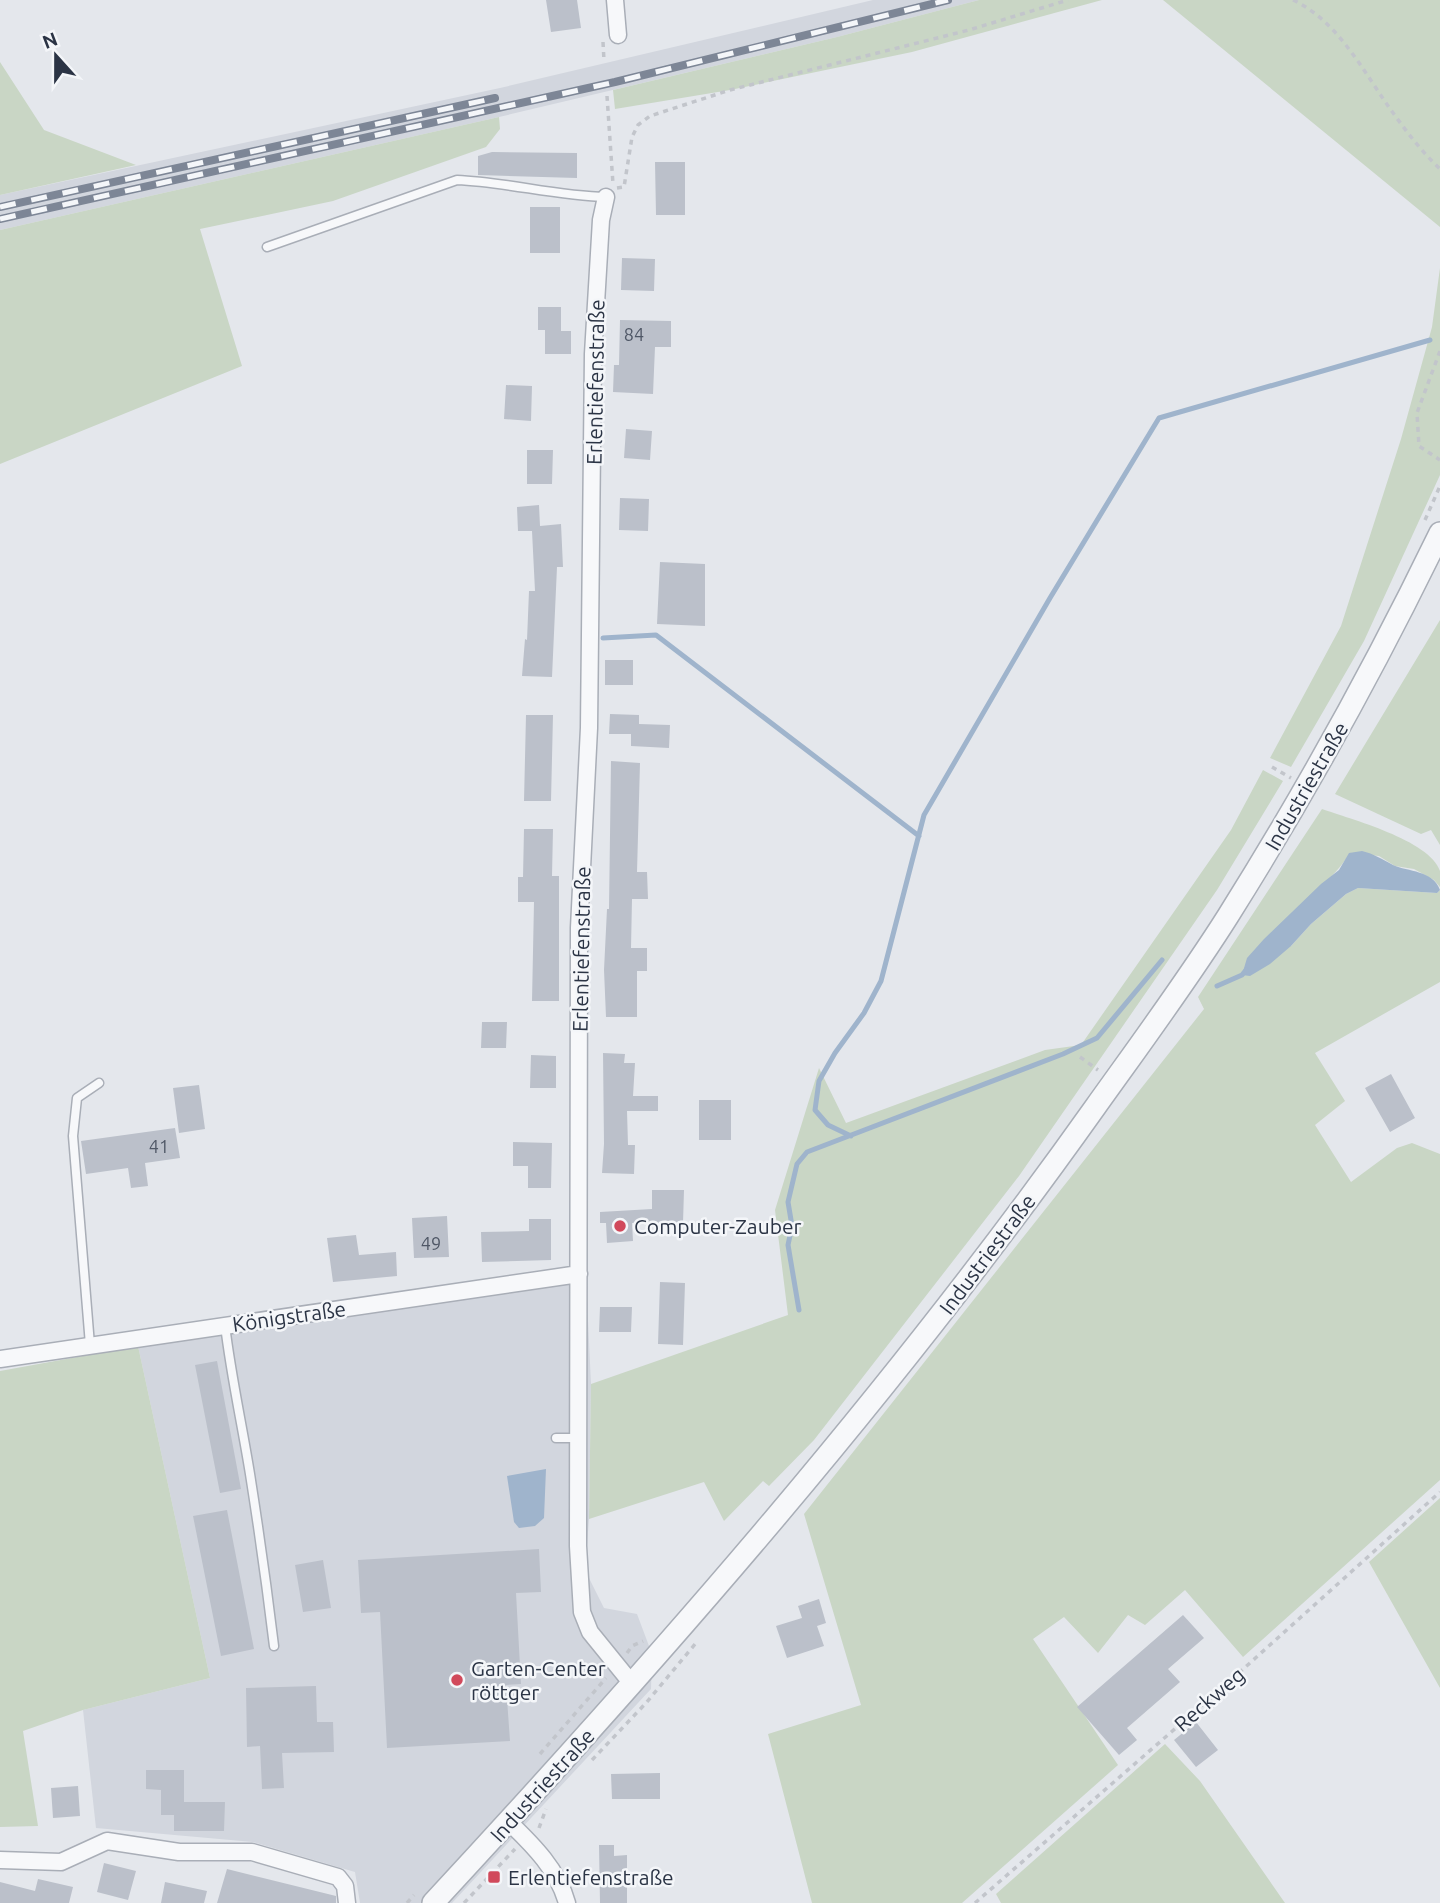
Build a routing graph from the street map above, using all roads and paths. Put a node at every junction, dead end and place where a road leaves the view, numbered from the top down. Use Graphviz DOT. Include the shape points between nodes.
graph roads {
  1 [pos="615,0"];
  2 [pos="1068,0"];
  3 [pos="1293,0"];
  4 [pos="618,35"];
  5 [pos="607,96"];
  6 [pos="1440,169"];
  7 [pos="606,197"];
  8 [pos="267,247"];
  9 [pos="1440,351"];
  10 [pos="1440,460"];
  11 [pos="1440,486"];
  12 [pos="1431,531"];
  13 [pos="99,1083"];
  14 [pos="579,1274"];
  15 [pos="225,1325"];
  16 [pos="90,1345"];
  17 [pos="0,1359"];
  18 [pos="556,1438"];
  19 [pos="579,1438"];
  20 [pos="1440,1492"];
  21 [pos="648,1638"];
  22 [pos="274,1646"];
  23 [pos="618,1665"];
  24 [pos="633,1685"];
  25 [pos="509,1822"];
  26 [pos="526,1838"];
  27 [pos="0,1860"];
  28 [pos="348,1903"];
  29 [pos="433,1903"];
  30 [pos="464,1903"];
  31 [pos="567,1903"];
  32 [pos="975,1903"];
  1 -- 4 [label="street"];
  2 -- 5 [label="path" via="658,112 638,125 632,137 624,187 611,188"];
  3 -- 6 [label="path" via="1307,6 1343,40 1392,112"];
  7 -- 8 [label="lane" via="457,180"];
  7 -- 14 [label="street, Erlentiefenstraße" via="593,354 589,728 579,928"];
  9 -- 10 [label="path" via="1418,413 1419,446"];
  11 -- 12 [label="path"];
  12 -- 24 [label="street, Industriestraße" via="1349,712 1305,790 1226,919 1132,1056 944,1311"];
  13 -- 16 [label="lane" via="77,1098 74,1136"];
  14 -- 15 [label="street, Königstraße"];
  14 -- 19 [label="street, Erlentiefenstraße"];
  15 -- 16 [label="street, Königstraße"];
  15 -- 22 [label="lane"];
  16 -- 17 [label="street, Königstraße"];
  18 -- 19 [label="lane"];
  19 -- 23 [label="street, Erlentiefenstraße" via="582,1612 590,1632"];
  20 -- 32 [label="path, Reckweg"];
  21 -- 23 [label="path" via="632,1646"];
  23 -- 24 [label="street, Erlentiefenstraße"];
  24 -- 25 [label="street, Industriestraße"];
  25 -- 26 [label="street"];
  25 -- 29 [label="street, Industriestraße"];
  26 -- 30 [label="path"];
  26 -- 31 [label="street" via="556,1876"];
  27 -- 28 [label="street" via="61,1862 107,1841 179,1852 252,1852 338,1877"];
}
